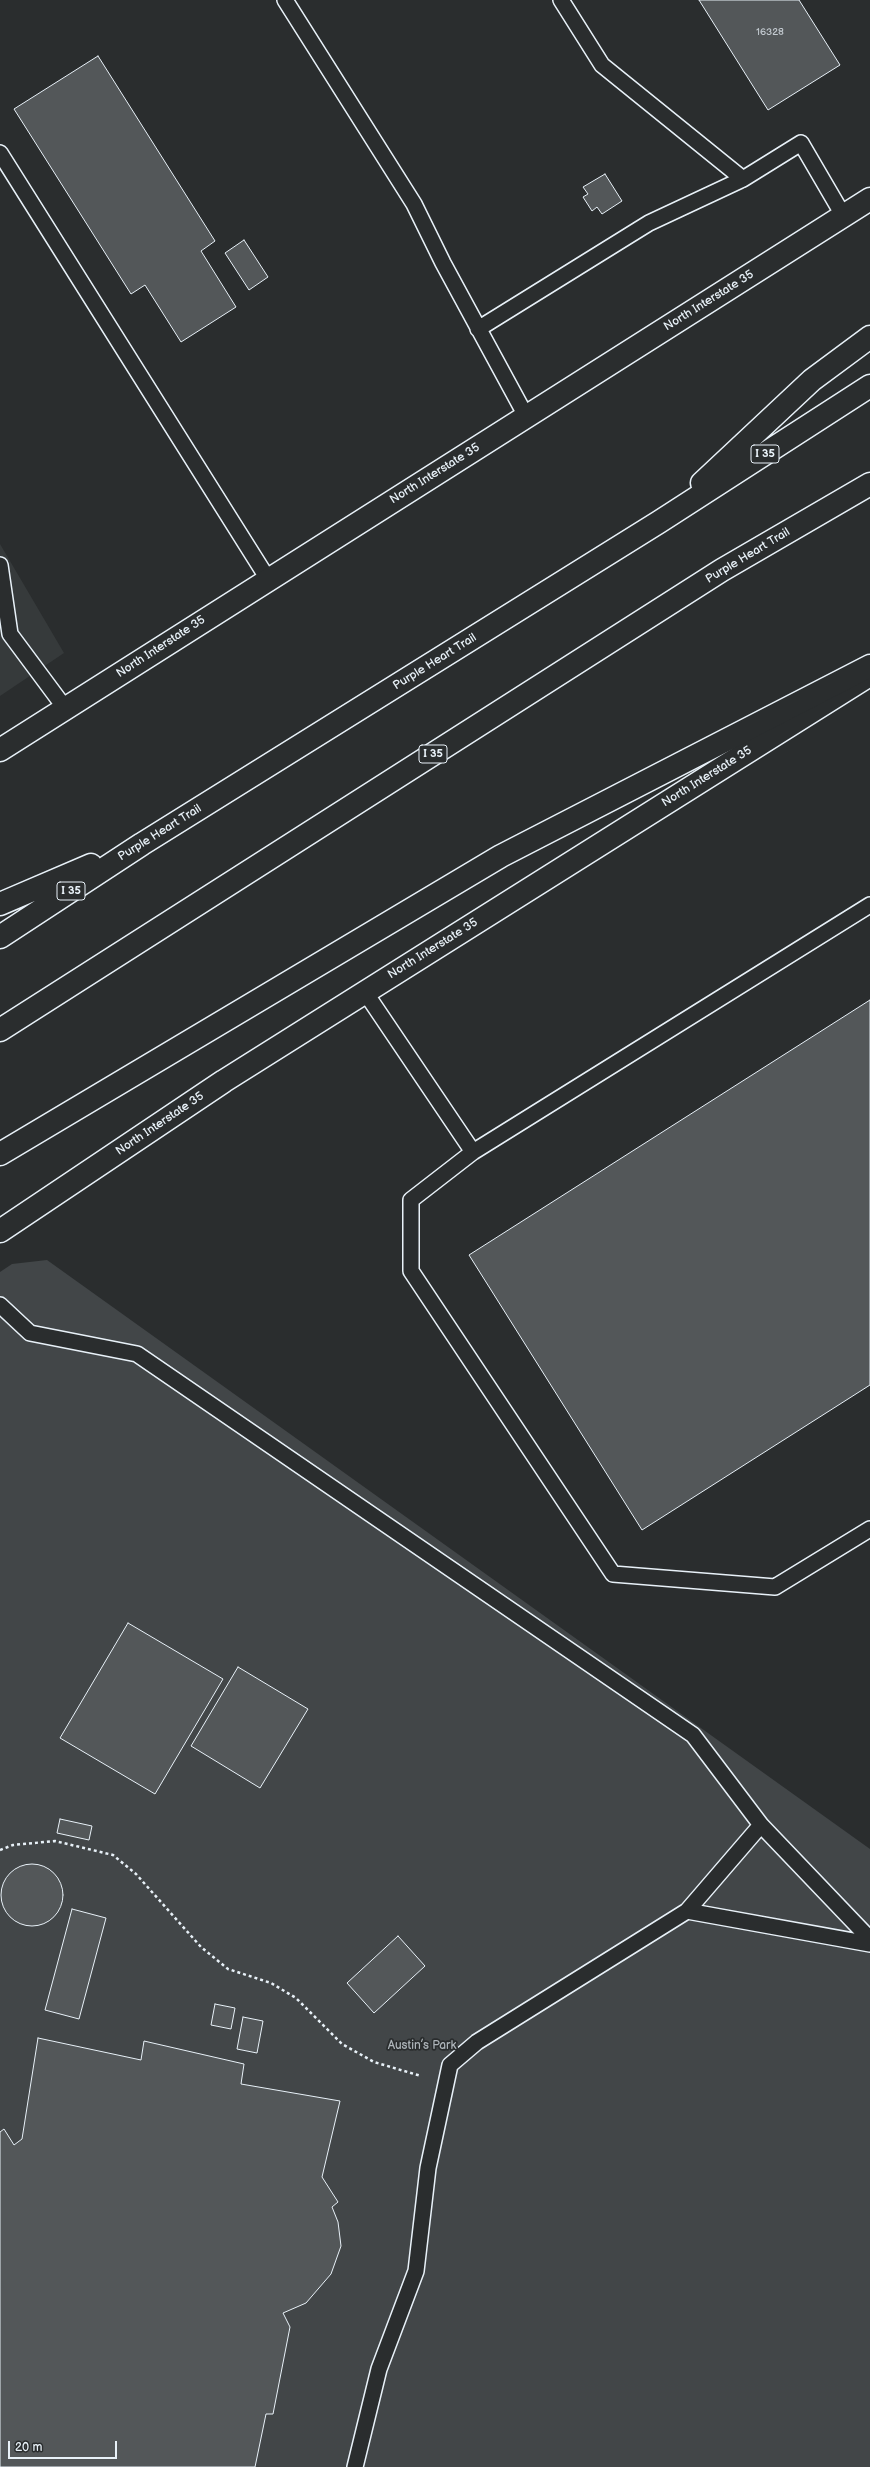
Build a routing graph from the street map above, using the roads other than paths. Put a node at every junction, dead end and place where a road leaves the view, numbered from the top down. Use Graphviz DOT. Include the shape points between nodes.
graph roads {
  1 [pos="285,0"];
  2 [pos="561,0"];
  3 [pos="0,153"];
  4 [pos="744,179"];
  5 [pos="870,199"];
  6 [pos="843,216"];
  7 [pos="478,329"];
  8 [pos="870,337"];
  9 [pos="870,386"];
  10 [pos="526,416"];
  11 [pos="870,484"];
  12 [pos="659,522"];
  13 [pos="0,565"];
  14 [pos="268,579"];
  15 [pos="5,637"];
  16 [pos="870,666"];
  17 [pos="870,675"];
  18 [pos="65,708"];
  19 [pos="0,750"];
  20 [pos="142,844"];
  21 [pos="0,904"];
  22 [pos="870,905"];
  23 [pos="0,937"];
  24 [pos="365,992"];
  25 [pos="0,1030"];
  26 [pos="473,1152"];
  27 [pos="0,1154"];
  28 [pos="0,1232"];
  29 [pos="0,1305"];
  30 [pos="870,1529"];
  31 [pos="760,1825"];
  32 [pos="687,1911"];
  33 [pos="870,1939"];
  34 [pos="870,1944"];
  35 [pos="357,2467"];
  1 -- 7 [label="lane" via="414,204"];
  2 -- 4 [label="lane" via="602,64"];
  3 -- 14 [label="lane"];
  4 -- 6 [label="lane" via="801,143"];
  4 -- 7 [label="lane" via="649,223"];
  5 -- 6 [label="main road, North Interstate 35"];
  6 -- 10 [label="main road, North Interstate 35"];
  7 -- 10 [label="lane"];
  8 -- 12 [label="main road" via="812,380"];
  9 -- 12 [label="main road, Purple Heart Trail / I 35"];
  10 -- 14 [label="main road, North Interstate 35"];
  11 -- 25 [label="main road, Purple Heart Trail / I 35" via="715,574"];
  12 -- 20 [label="main road, Purple Heart Trail / I 35"];
  13 -- 15 [label="lane"];
  14 -- 18 [label="main road, North Interstate 35"];
  15 -- 18 [label="lane"];
  16 -- 27 [label="main road" via="501,856"];
  17 -- 24 [label="main road, North Interstate 35"];
  18 -- 19 [label="main road, North Interstate 35"];
  20 -- 21 [label="main road"];
  20 -- 23 [label="main road, Purple Heart Trail / I 35"];
  22 -- 26 [label="lane"];
  24 -- 26 [label="lane"];
  24 -- 28 [label="main road, North Interstate 35" via="224,1080"];
  26 -- 30 [label="lane" via="411,1200 411,1271 613,1574 775,1587"];
  29 -- 31 [label="lane" via="30,1333 137,1354 692,1735"];
  31 -- 32 [label="lane"];
  31 -- 33 [label="lane"];
  32 -- 34 [label="lane"];
  32 -- 35 [label="lane" via="477,2042 450,2065 428,2168 416,2271 379,2369"];
}
